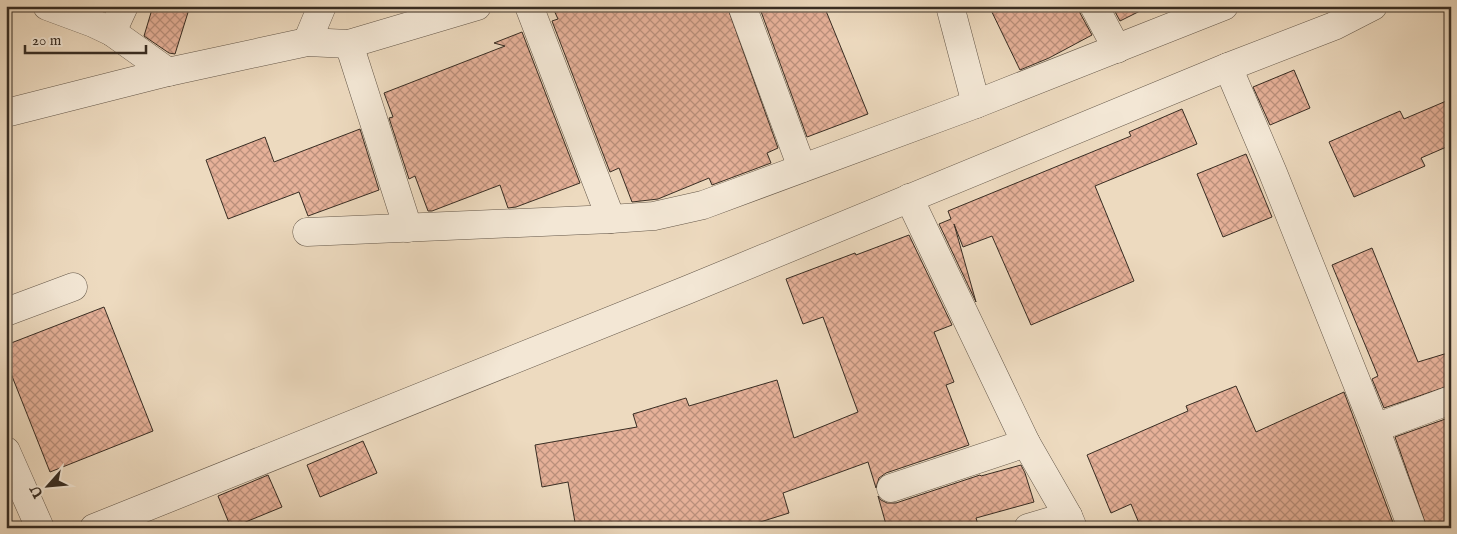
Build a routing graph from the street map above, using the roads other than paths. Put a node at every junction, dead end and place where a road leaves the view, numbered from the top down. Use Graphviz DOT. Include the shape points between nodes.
graph roads {
  1 [pos="47,6"];
  2 [pos="124,6"];
  3 [pos="322,6"];
  4 [pos="477,6"];
  5 [pos="530,6"];
  6 [pos="742,6"];
  7 [pos="950,6"];
  8 [pos="1094,6"];
  9 [pos="1224,6"];
  10 [pos="1373,6"];
  11 [pos="112,32"];
  12 [pos="307,42"];
  13 [pos="349,44"];
  14 [pos="1117,49"];
  15 [pos="1228,67"];
  16 [pos="168,72"];
  17 [pos="976,104"];
  18 [pos="6,113"];
  19 [pos="802,168"];
  20 [pos="909,198"];
  21 [pos="611,219"];
  22 [pos="408,228"];
  23 [pos="307,232"];
  24 [pos="73,287"];
  25 [pos="6,312"];
  26 [pos="1451,400"];
  27 [pos="1375,428"];
  28 [pos="1026,443"];
  29 [pos="6,452"];
  30 [pos="891,488"];
  31 [pos="1070,522"];
  32 [pos="40,528"];
  33 [pos="94,528"];
  34 [pos="1028,528"];
  35 [pos="1412,528"];
  1 -- 11 [label="street"];
  2 -- 11 [label="street"];
  3 -- 12 [label="street"];
  4 -- 13 [label="street"];
  5 -- 21 [label="street"];
  6 -- 19 [label="street"];
  7 -- 17 [label="street"];
  8 -- 14 [label="street"];
  9 -- 14 [label="street"];
  10 -- 15 [label="street" via="1334,26"];
  11 -- 16 [label="street"];
  12 -- 13 [label="street"];
  12 -- 16 [label="street"];
  13 -- 22 [label="street"];
  14 -- 17 [label="street"];
  15 -- 20 [label="street"];
  15 -- 27 [label="street"];
  16 -- 18 [label="street"];
  17 -- 19 [label="street"];
  19 -- 21 [label="street" via="703,205 654,216"];
  20 -- 28 [label="street"];
  20 -- 33 [label="street"];
  21 -- 22 [label="street"];
  22 -- 23 [label="street"];
  24 -- 25 [label="street"];
  26 -- 27 [label="street"];
  27 -- 35 [label="street"];
  28 -- 30 [label="street"];
  28 -- 31 [label="street"];
  29 -- 32 [label="street"];
  31 -- 34 [label="street"];
}
